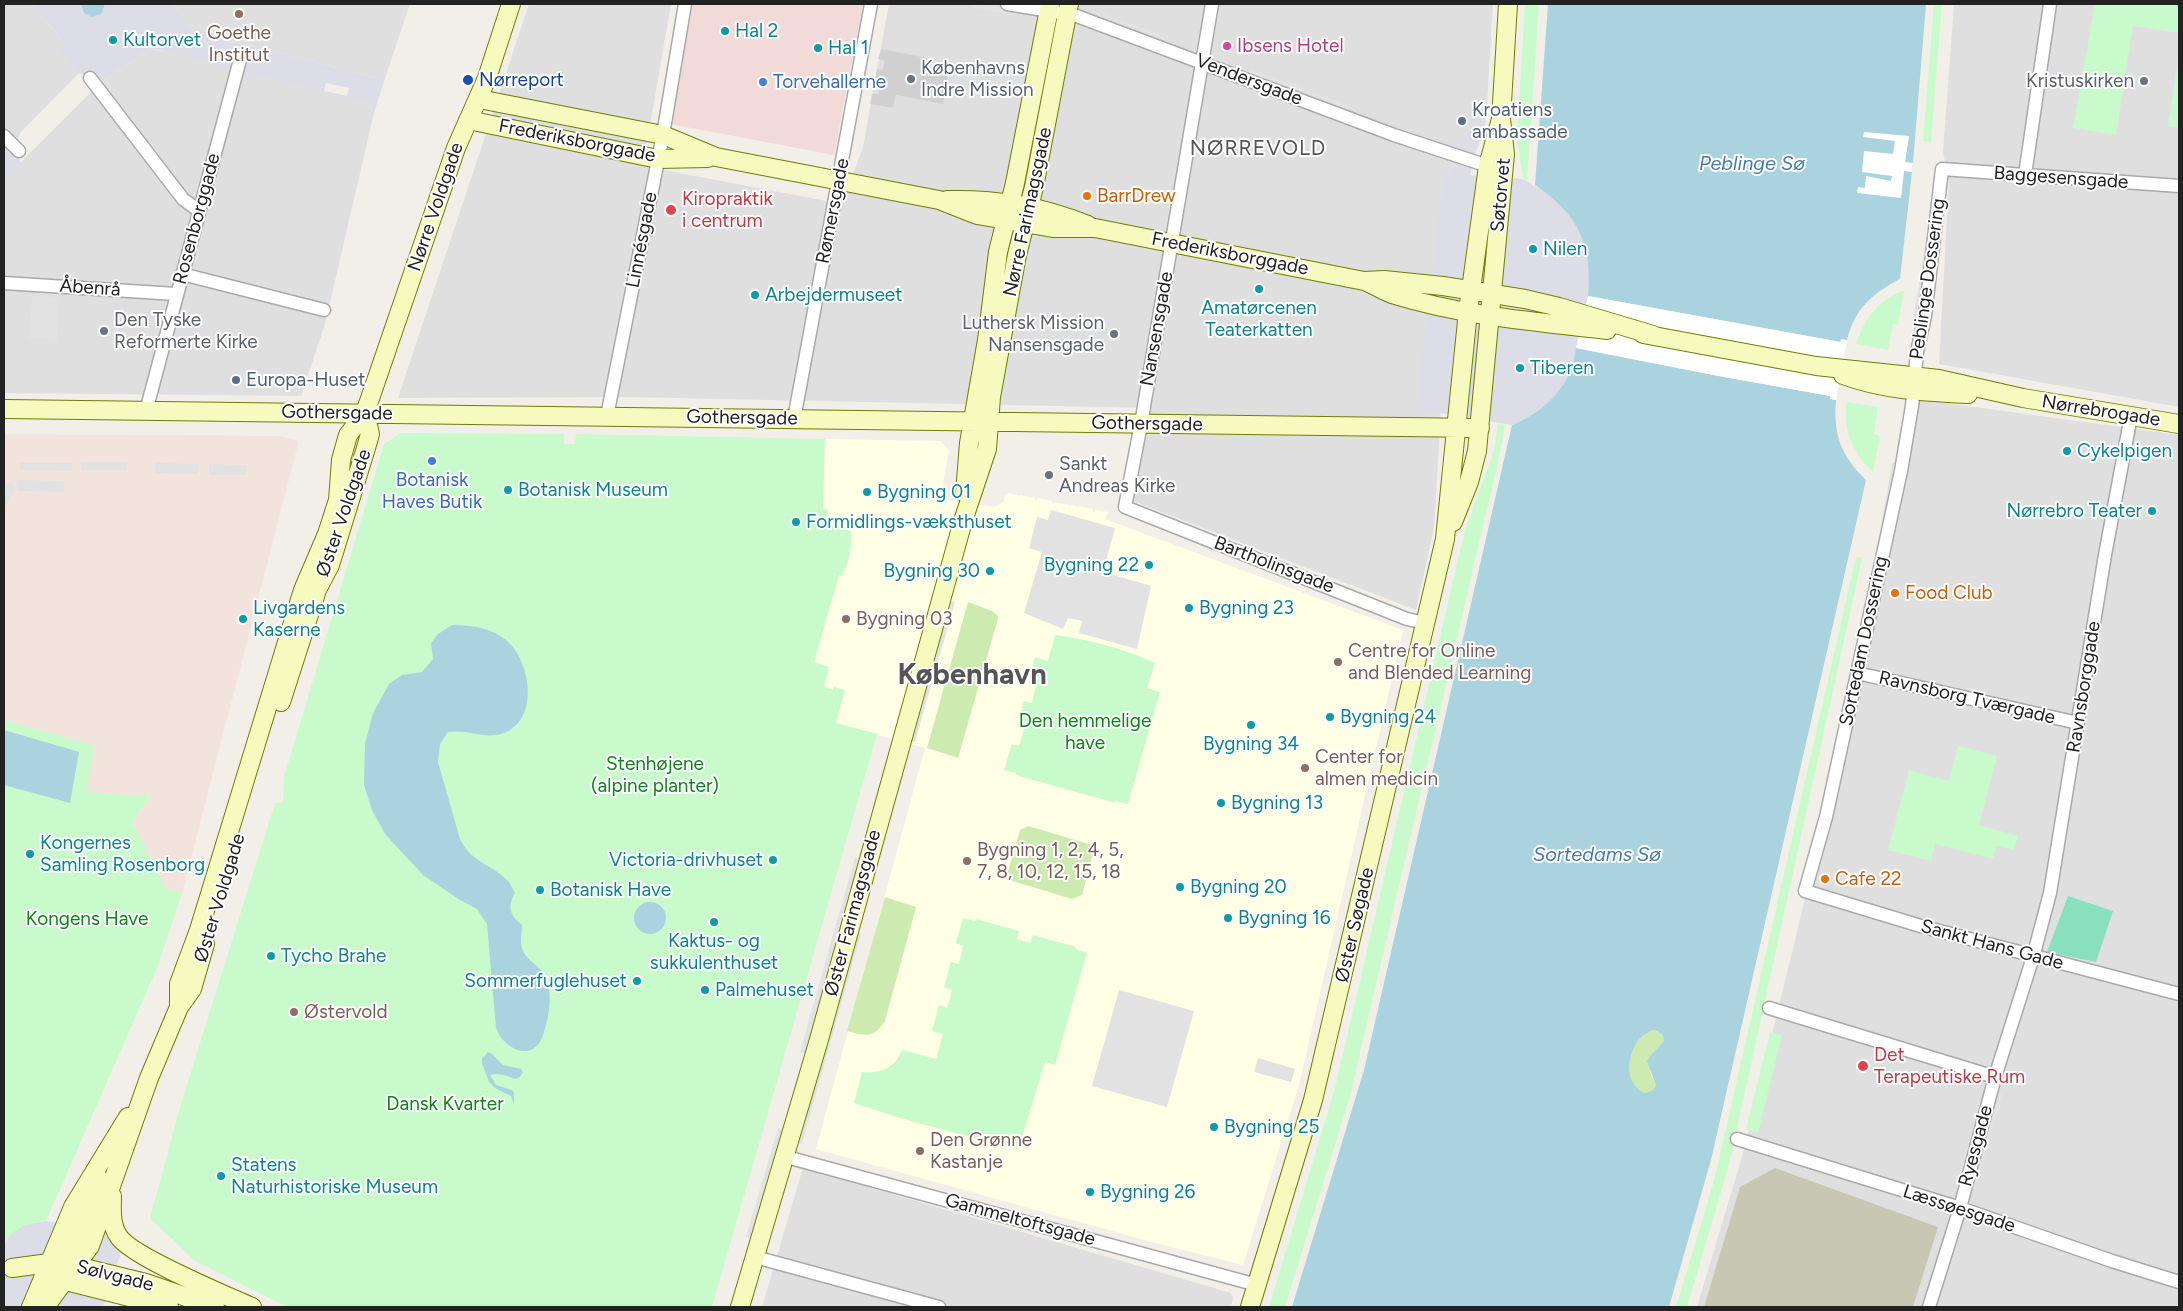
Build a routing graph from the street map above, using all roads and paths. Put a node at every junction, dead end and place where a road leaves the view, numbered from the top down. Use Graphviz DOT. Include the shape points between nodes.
graph roads {
  1 [pos="511,4"];
  2 [pos="685,4"];
  3 [pos="871,4"];
  4 [pos="1007,4"];
  5 [pos="1212,4"];
  6 [pos="1508,4"];
  7 [pos="2050,4"];
  8 [pos="1049,8"];
  9 [pos="1068,9"];
  10 [pos="241,56"];
  11 [pos="1202,63"];
  12 [pos="90,78"];
  13 [pos="478,99"];
  14 [pos="1501,119"];
  15 [pos="468,120"];
  16 [pos="663,135"];
  17 [pos="4,136"];
  18 [pos="19,151"];
  19 [pos="716,158"];
  20 [pos="658,159"];
  21 [pos="1488,166"];
  22 [pos="1942,169"];
  23 [pos="2025,175"];
  24 [pos="839,181"];
  25 [pos="2179,186"];
  26 [pos="199,211"];
  27 [pos="1007,212"];
  28 [pos="1027,215"];
  29 [pos="1172,243"];
  30 [pos="182,274"];
  31 [pos="1364,281"];
  32 [pos="4,282"];
  33 [pos="1471,291"];
  34 [pos="176,294"];
  35 [pos="1492,294"];
  36 [pos="324,310"];
  37 [pos="1468,311"];
  38 [pos="1490,315"];
  39 [pos="1653,335"];
  40 [pos="1914,383"];
  41 [pos="4,409"];
  42 [pos="146,410"];
  43 [pos="365,413"];
  44 [pos="607,416"];
  45 [pos="2131,416"];
  46 [pos="794,419"];
  47 [pos="981,421"];
  48 [pos="1141,424"];
  49 [pos="2179,424"];
  50 [pos="1457,428"];
  51 [pos="1480,428"];
  52 [pos="1125,506"];
  53 [pos="1445,539"];
  54 [pos="1425,623"];
  55 [pos="1857,673"];
  56 [pos="2078,723"];
  57 [pos="1805,891"];
  58 [pos="2033,957"];
  59 [pos="2179,994"];
  60 [pos="1769,1008"];
  61 [pos="1995,1077"];
  62 [pos="144,1092"];
  63 [pos="1738,1138"];
  64 [pos="783,1156"];
  65 [pos="112,1185"];
  66 [pos="1960,1208"];
  67 [pos="755,1257"];
  68 [pos="8,1268"];
  69 [pos="60,1270"];
  70 [pos="2179,1282"];
  71 [pos="1257,1284"];
  72 [pos="31,1307"];
  73 [pos="45,1307"];
  74 [pos="169,1307"];
  75 [pos="214,1307"];
  76 [pos="252,1307"];
  77 [pos="741,1307"];
  78 [pos="939,1307"];
  79 [pos="1250,1307"];
  80 [pos="1929,1307"];
  1 -- 13 [label="street, Nørre Voldgade"];
  2 -- 16 [label="street, Linnésgade"];
  3 -- 24 [label="street, Rømersgade"];
  4 -- 8 [label="street, Vendersgade"];
  5 -- 11 [label="street, Nansensgade"];
  6 -- 14 [label="street"];
  7 -- 23 [label="street"];
  8 -- 9 [label="street, Vendersgade"];
  8 -- 27 [label="street, Nørre Farimagsgade"];
  9 -- 11 [label="street, Vendersgade"];
  9 -- 28 [label="street, Nørre Farimagsgade"];
  10 -- 26 [label="street, Rosenborggade"];
  11 -- 21 [label="street, Vendersgade" via="1394,135"];
  11 -- 29 [label="street, Nansensgade"];
  12 -- 26 [label="street" via="183,199"];
  13 -- 15 [label="street, Nørre Voldgade"];
  13 -- 16 [label="street, Frederiksborggade"];
  14 -- 21 [label="street, Søtorvet"];
  14 -- 35 [label="street, Søtorvet" via="1505,154"];
  15 -- 20 [label="street, Frederiksborggade"];
  15 -- 43 [label="street, Nørre Voldgade"];
  16 -- 19 [label="street, Frederiksborggade"];
  16 -- 20 [label="street, Linnésgade"];
  17 -- 18 [label="street"];
  19 -- 20 [label="street, Frederiksborggade"];
  19 -- 24 [label="street, Frederiksborggade"];
  20 -- 44 [label="street, Linnésgade"];
  21 -- 33 [label="street, Søtorvet"];
  22 -- 23 [label="street, Baggesensgade"];
  22 -- 40 [label="street, Peblinge Dossering"];
  23 -- 25 [label="street, Baggesensgade"];
  24 -- 27 [label="street, Frederiksborggade" via="939,200 980,199"];
  24 -- 46 [label="street, Rømersgade"];
  26 -- 30 [label="street, Rosenborggade"];
  27 -- 28 [label="street, Frederiksborggade"];
  27 -- 47 [label="street, Nørre Farimagsgade" via="998,252 987,340"];
  28 -- 29 [label="street, Frederiksborggade" via="1053,228 1095,228"];
  28 -- 47 [label="street, Nørre Farimagsgade" via="995,379"];
  29 -- 31 [label="street, Frederiksborggade"];
  29 -- 48 [label="street, Nansensgade"];
  30 -- 34 [label="street, Rosenborggade"];
  30 -- 36 [label="street"];
  31 -- 33 [label="street, Frederiksborggade" via="1384,280"];
  31 -- 37 [label="street, Frederiksborggade" via="1393,295"];
  32 -- 34 [label="street, Åbenrå"];
  33 -- 35 [label="street, Frederiksborggade"];
  33 -- 37 [label="street, Søtorvet"];
  34 -- 42 [label="street, Rosenborggade"];
  35 -- 38 [label="street, Søtorvet"];
  35 -- 39 [label="street, Frederiksborggade" via="1547,304"];
  37 -- 38 [label="street, Frederiksborggade"];
  37 -- 50 [label="street, Søtorvet"];
  38 -- 39 [label="street, Frederiksborggade"];
  38 -- 51 [label="street, Søtorvet"];
  39 -- 40 [label="street, Nørrebrogade" via="1816,366 1859,381"];
  40 -- 45 [label="street, Nørrebrogade"];
  40 -- 55 [label="street, Sortedam Dossering" via="1901,471"];
  41 -- 42 [label="street, Gothersgade"];
  42 -- 43 [label="street, Gothersgade"];
  43 -- 44 [label="street, Gothersgade"];
  43 -- 62 [label="street, Øster Voldgade" via="370,434 330,565 317,590 192,988 178,1007"];
  44 -- 46 [label="street, Gothersgade"];
  45 -- 49 [label="street, Nørrebrogade"];
  45 -- 56 [label="street, Ravnsborggade"];
  46 -- 47 [label="street, Gothersgade"];
  47 -- 48 [label="street, Gothersgade"];
  47 -- 64 [label="street, Øster Farimagsgade" via="986,449"];
  48 -- 50 [label="street, Gothersgade"];
  48 -- 52 [label="street, Nansensgade"];
  50 -- 51 [label="street, Gothersgade"];
  50 -- 53 [label="street, Søtorvet"];
  51 -- 53 [label="street, Søtorvet" via="1469,482"];
  52 -- 54 [label="street, Bartholinsgade" via="1407,619"];
  53 -- 54 [label="street, Øster Søgade"];
  54 -- 71 [label="street, Øster Søgade" via="1313,1100"];
  55 -- 56 [label="street, Ravnsborg Tværgade"];
  55 -- 57 [label="street, Sortedam Dossering" via="1826,818"];
  56 -- 58 [label="street, Ravnsborggade" via="2050,893"];
  57 -- 58 [label="street, Sankt Hans Gade"];
  58 -- 59 [label="street, Sankt Hans Gade"];
  58 -- 61 [label="street, Ryesgade"];
  60 -- 61 [label="street"];
  61 -- 66 [label="street, Ryesgade"];
  62 -- 65 [label="street, Øster Voldgade"];
  62 -- 69 [label="street" via="100,1176"];
  63 -- 66 [label="street, Læssøesgade"];
  64 -- 67 [label="street, Øster Farimagsgade"];
  64 -- 71 [label="street, Gammeltoftsgade"];
  65 -- 69 [label="street, Øster Voldgade" via="90,1246"];
  65 -- 76 [label="street" via="112,1212 120,1238 149,1258"];
  66 -- 70 [label="street, Læssøesgade"];
  66 -- 80 [label="street, Ryesgade"];
  67 -- 77 [label="street, Øster Farimagsgade"];
  67 -- 78 [label="street"];
  68 -- 69 [label="street, Sølvgade"];
  69 -- 72 [label="street, Øster Voldgade"];
  69 -- 73 [label="street, Øster Voldgade"];
  69 -- 74 [label="street, Sølvgade"];
  69 -- 75 [label="street, Sølvgade" via="146,1282"];
  71 -- 79 [label="street, Øster Søgade"];
}
